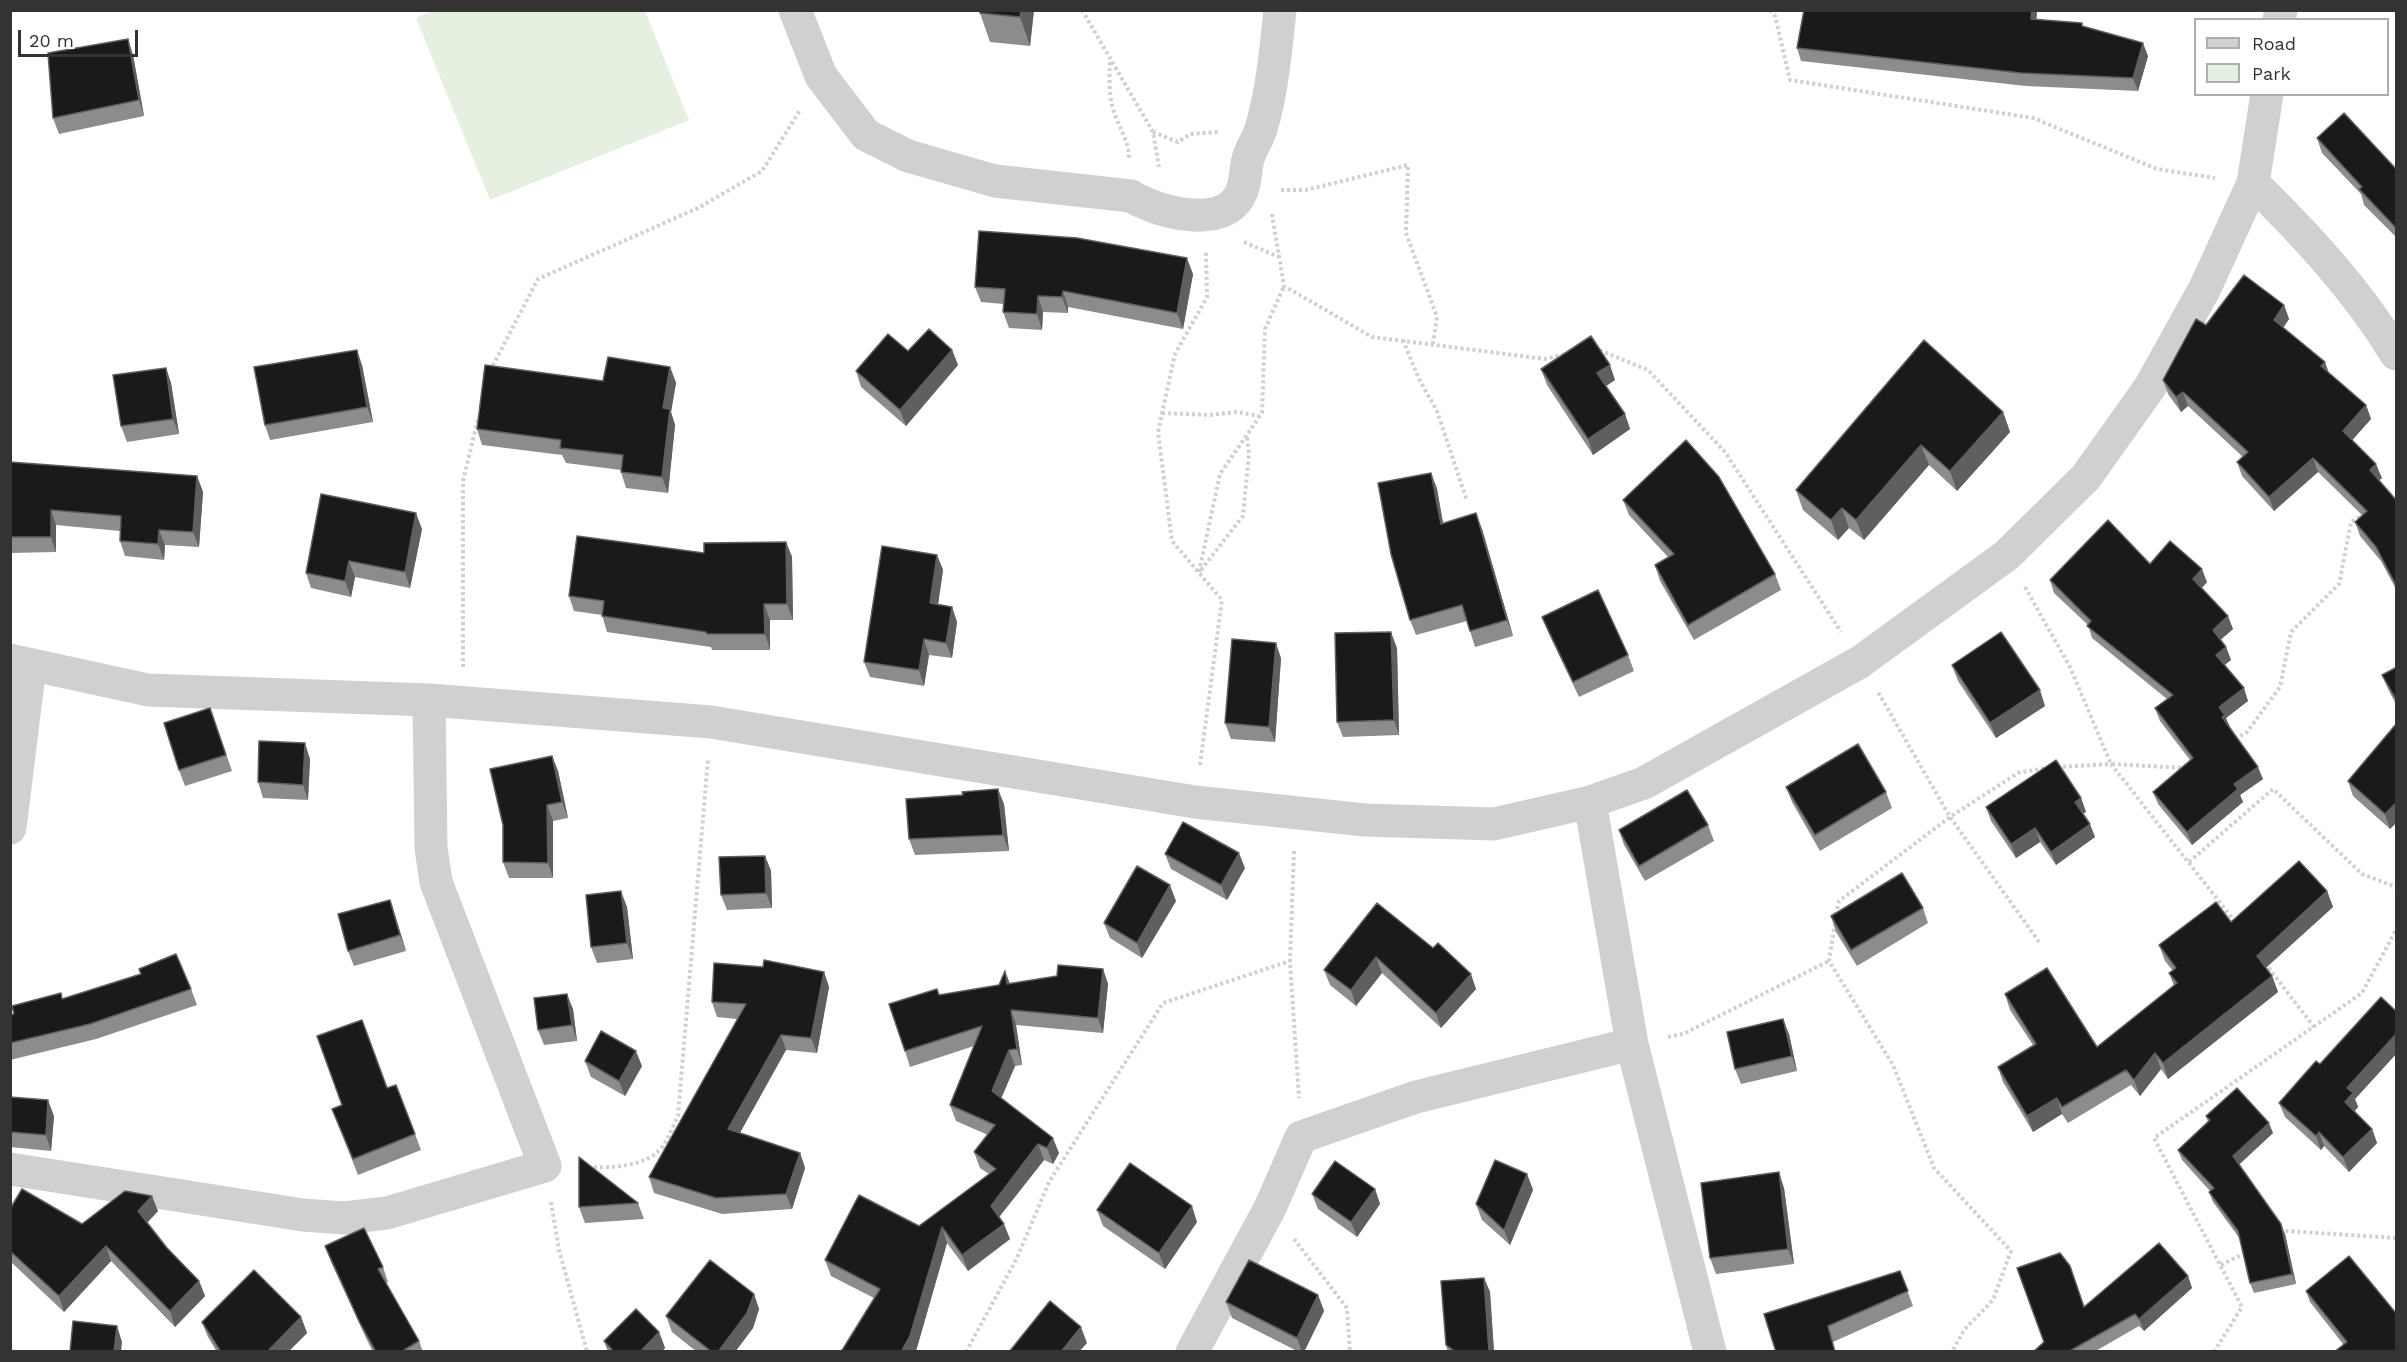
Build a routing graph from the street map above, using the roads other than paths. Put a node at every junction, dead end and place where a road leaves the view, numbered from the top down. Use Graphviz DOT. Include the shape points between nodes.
graph roads {
  1 [pos="795,10"];
  2 [pos="1280,10"];
  3 [pos="2267,96"];
  4 [pos="2253,183"];
  5 [pos="2397,354"];
  6 [pos="20,663"];
  7 [pos="429,700"];
  8 [pos="1590,802"];
  9 [pos="10,828"];
  10 [pos="1632,1044"];
  11 [pos="10,1169"];
  12 [pos="1192,1352"];
  13 [pos="1710,1352"];
  1 -- 2 [label="street" via="821,76 866,135 908,156 995,181 1131,196 1167,213 1185,215 1222,212 1240,196 1249,157 1261,129"];
  3 -- 4 [label="street"];
  4 -- 5 [label="street" via="2303,232 2382,329"];
  4 -- 8 [label="street" via="2205,288 2150,387 2086,477 2007,555 1860,662 1644,783"];
  6 -- 7 [label="street" via="148,690"];
  6 -- 9 [label="street"];
  7 -- 8 [label="street" via="711,722 1195,802 1365,820 1494,824"];
  7 -- 11 [label="street" via="431,848 436,882 545,1166 387,1213 344,1218"];
  8 -- 10 [label="street"];
  10 -- 12 [label="street" via="1416,1097 1301,1137 1270,1208"];
  10 -- 13 [label="street"];
}
